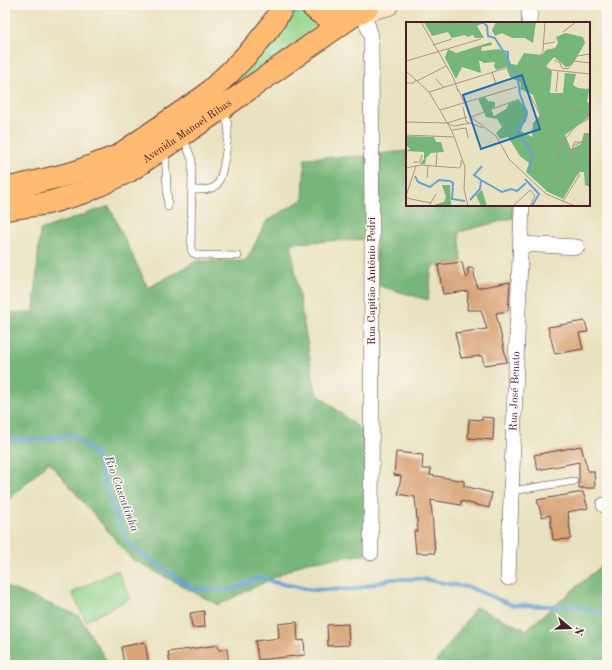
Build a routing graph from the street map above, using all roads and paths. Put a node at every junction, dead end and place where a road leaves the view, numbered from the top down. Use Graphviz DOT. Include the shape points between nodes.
graph roads {
  1 [pos="311,5"];
  2 [pos="388,5"];
  3 [pos="530,5"];
  4 [pos="284,6"];
  5 [pos="361,11"];
  6 [pos="528,22"];
  7 [pos="222,108"];
  8 [pos="174,141"];
  9 [pos="5,187"];
  10 [pos="192,190"];
  11 [pos="522,206"];
  12 [pos="168,207"];
  13 [pos="5,209"];
  14 [pos="521,244"];
  15 [pos="576,247"];
  16 [pos="238,256"];
  17 [pos="574,481"];
  18 [pos="512,491"];
  19 [pos="371,553"];
  20 [pos="508,578"];
  1 -- 5 [label="main road" via="326,16 339,19"];
  2 -- 5 [label="main road"];
  3 -- 6 [label="street"];
  4 -- 9 [label="main road, Avenida Manoel Ribas" via="255,46 205,96 118,156 73,173 16,187"];
  5 -- 7 [label="main road, Avenida Manoel Ribas"];
  5 -- 19 [label="street, Rua Capitão Antônio Pedri" via="371,36"];
  7 -- 8 [label="main road, Avenida Manoel Ribas"];
  7 -- 10 [label="lane" via="228,124 222,176 217,185 210,189"];
  8 -- 10 [label="lane" via="192,160"];
  8 -- 12 [label="lane"];
  8 -- 13 [label="main road, Avenida Manoel Ribas" via="129,171 85,192 48,203"];
  10 -- 16 [label="lane" via="193,253"];
  11 -- 14 [label="street, Rua José Benato"];
  14 -- 15 [label="street"];
  14 -- 18 [label="street, Rua José Benato"];
  17 -- 18 [label="lane"];
  18 -- 20 [label="street, Rua José Benato"];
}
